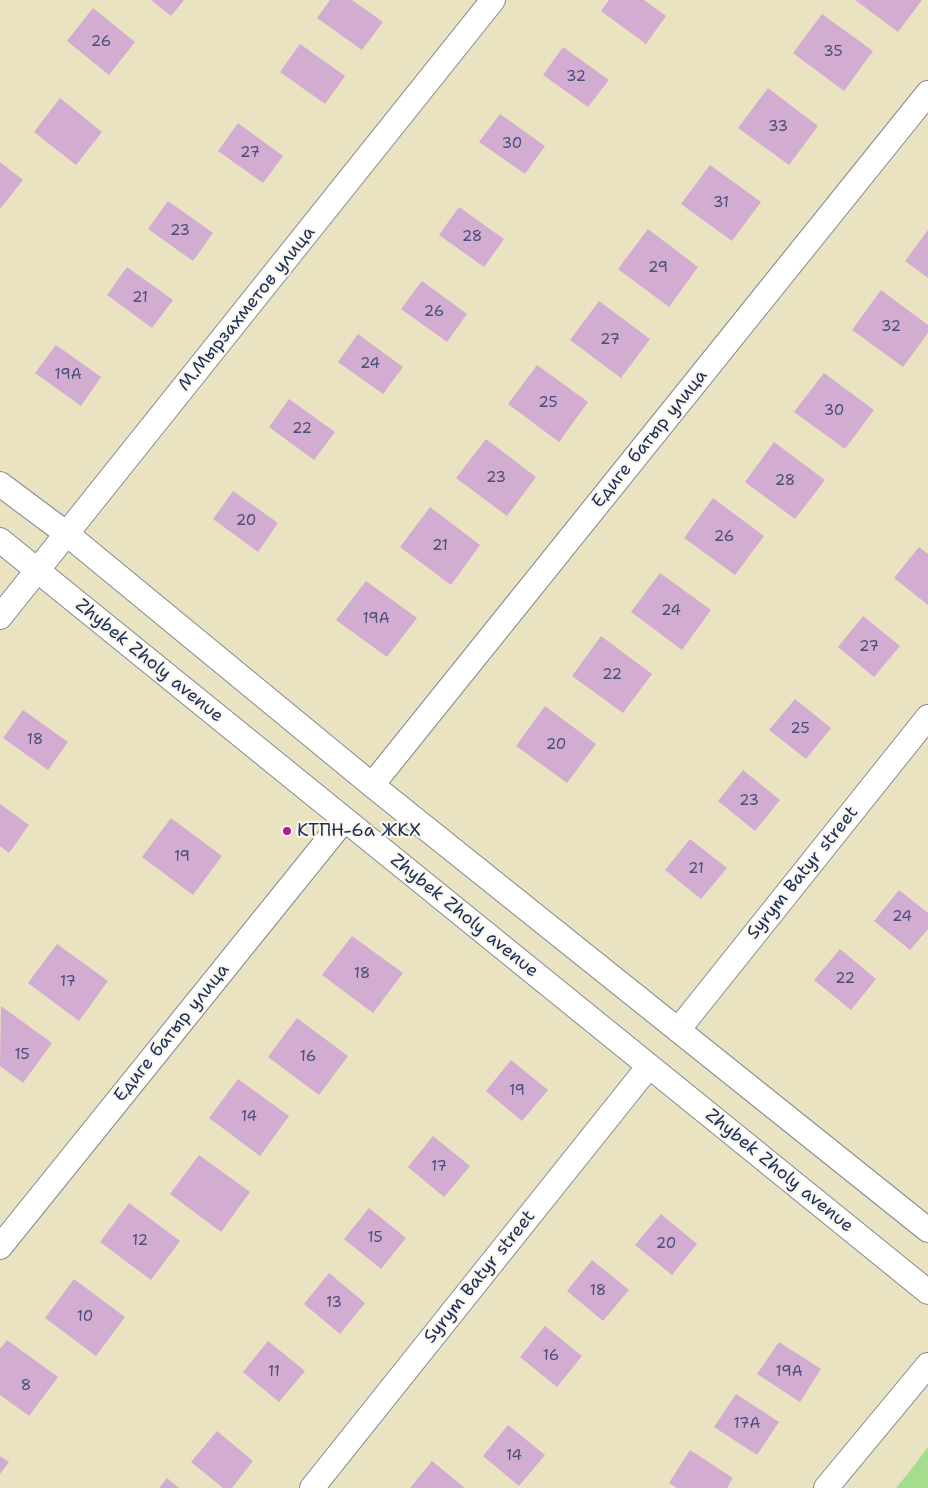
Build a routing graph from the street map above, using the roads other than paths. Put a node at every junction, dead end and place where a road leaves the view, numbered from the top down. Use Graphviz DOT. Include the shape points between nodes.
graph roads {
  1 [pos="493,0"];
  2 [pos="928,93"];
  3 [pos="0,484"];
  4 [pos="67,534"];
  5 [pos="0,540"];
  6 [pos="37,571"];
  7 [pos="0,617"];
  8 [pos="928,717"];
  9 [pos="372,785"];
  10 [pos="344,820"];
  11 [pos="678,1030"];
  12 [pos="649,1066"];
  13 [pos="928,1230"];
  14 [pos="0,1247"];
  15 [pos="928,1292"];
  16 [pos="928,1365"];
  17 [pos="312,1488"];
  18 [pos="826,1488"];
  1 -- 4 [label="street, М.Мырзахметов улица"];
  2 -- 9 [label="street, Едиге батыр улица"];
  3 -- 4 [label="street"];
  4 -- 6 [label="street, М.Мырзахметов улица"];
  4 -- 9 [label="street"];
  5 -- 6 [label="street, Zhybek Zholy avenue"];
  6 -- 7 [label="street, М.Мырзахметов улица"];
  6 -- 10 [label="street, Zhybek Zholy avenue"];
  8 -- 11 [label="street, Syrym Batyr street"];
  9 -- 11 [label="street"];
  10 -- 12 [label="street, Zhybek Zholy avenue"];
  10 -- 14 [label="street, Едиге батыр улица"];
  11 -- 13 [label="street"];
  12 -- 15 [label="street, Zhybek Zholy avenue"];
  12 -- 17 [label="street, Syrym Batyr street"];
  16 -- 18 [label="street"];
}
